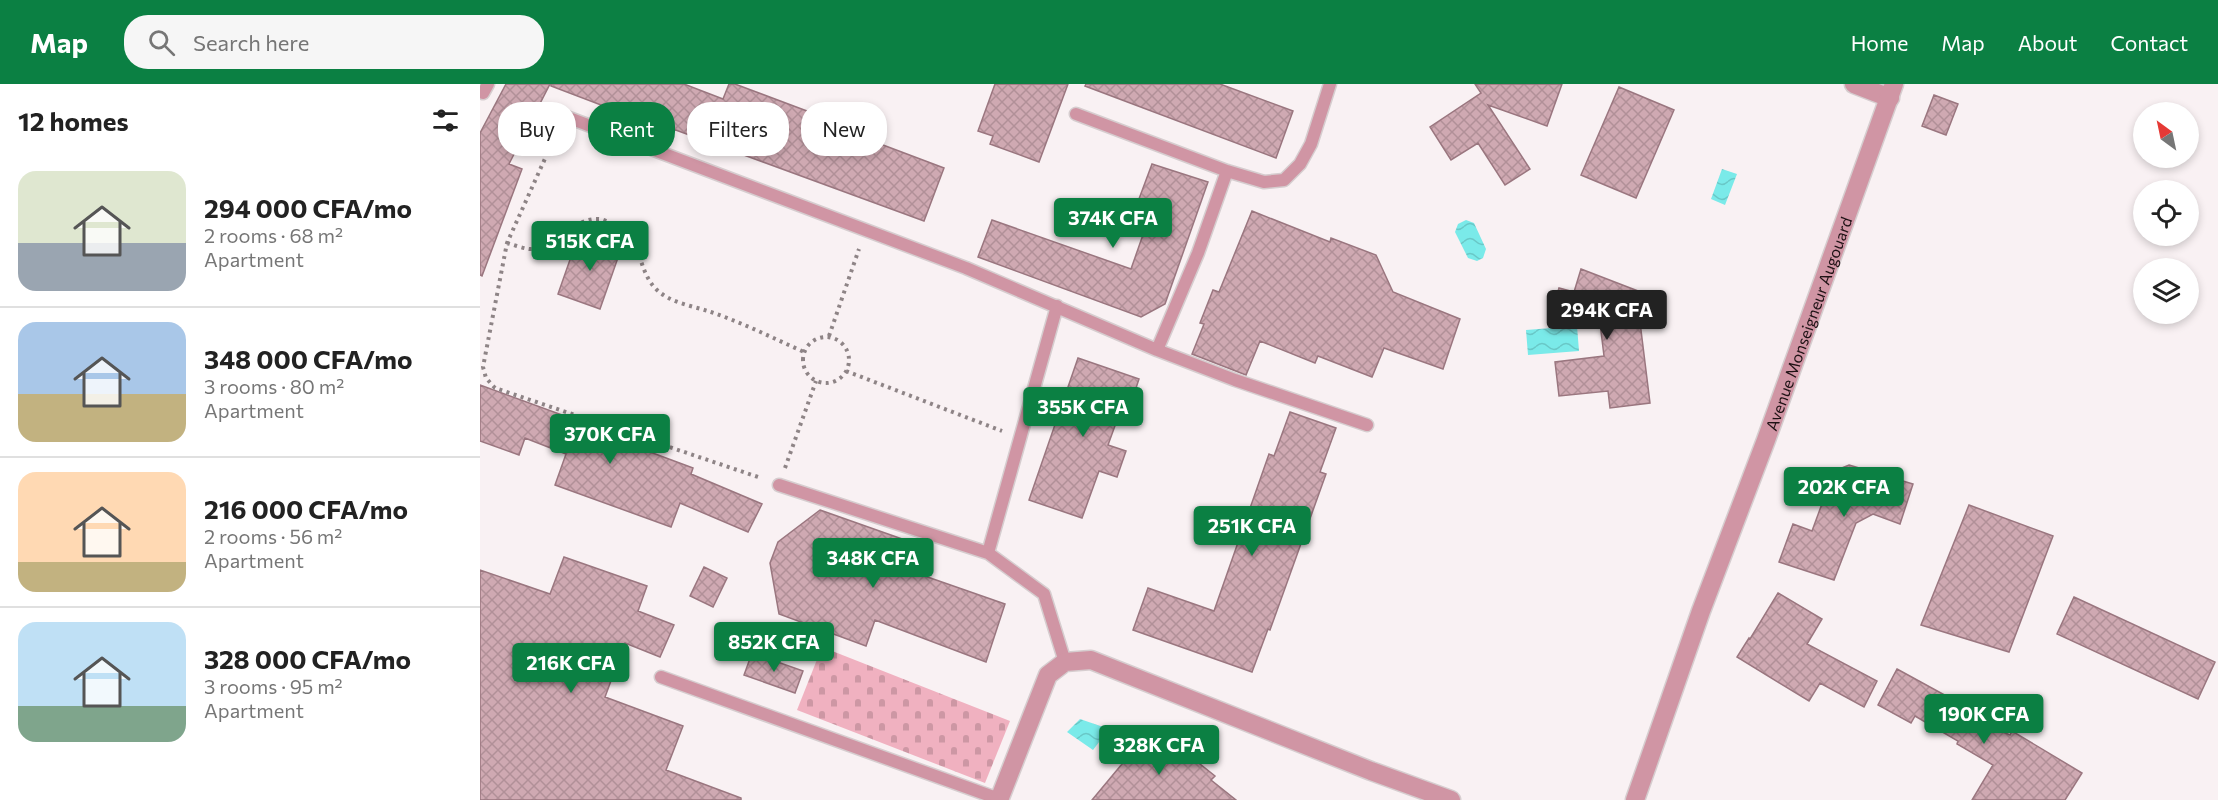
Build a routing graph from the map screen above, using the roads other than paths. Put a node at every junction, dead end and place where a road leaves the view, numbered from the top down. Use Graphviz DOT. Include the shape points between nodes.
graph roads {
  1 [pos="1330,84"];
  2 [pos="1854,84"];
  3 [pos="1892,91"];
  4 [pos="1076,114"];
  5 [pos="576,121"];
  6 [pos="1227,171"];
  7 [pos="1057,306"];
  8 [pos="1157,350"];
  9 [pos="1367,424"];
  10 [pos="780,485"];
  11 [pos="988,553"];
  12 [pos="1065,662"];
  13 [pos="661,677"];
  14 [pos="999,800"];
  15 [pos="1452,800"];
  16 [pos="1635,800"];
  1 -- 6 [label="lane" via="1311,144 1300,164 1284,180 1264,182"];
  2 -- 3 [label="street"];
  3 -- 16 [label="street, Avenue Monseigneur Augouard"];
  4 -- 6 [label="lane"];
  5 -- 7 [label="lane"];
  6 -- 8 [label="lane" via="1198,254"];
  7 -- 8 [label="lane"];
  7 -- 11 [label="lane"];
  8 -- 9 [label="lane"];
  10 -- 11 [label="lane"];
  11 -- 12 [label="lane" via="1044,594"];
  12 -- 14 [label="street" via="1048,675"];
  12 -- 15 [label="street" via="1091,660"];
  13 -- 14 [label="lane"];
}
